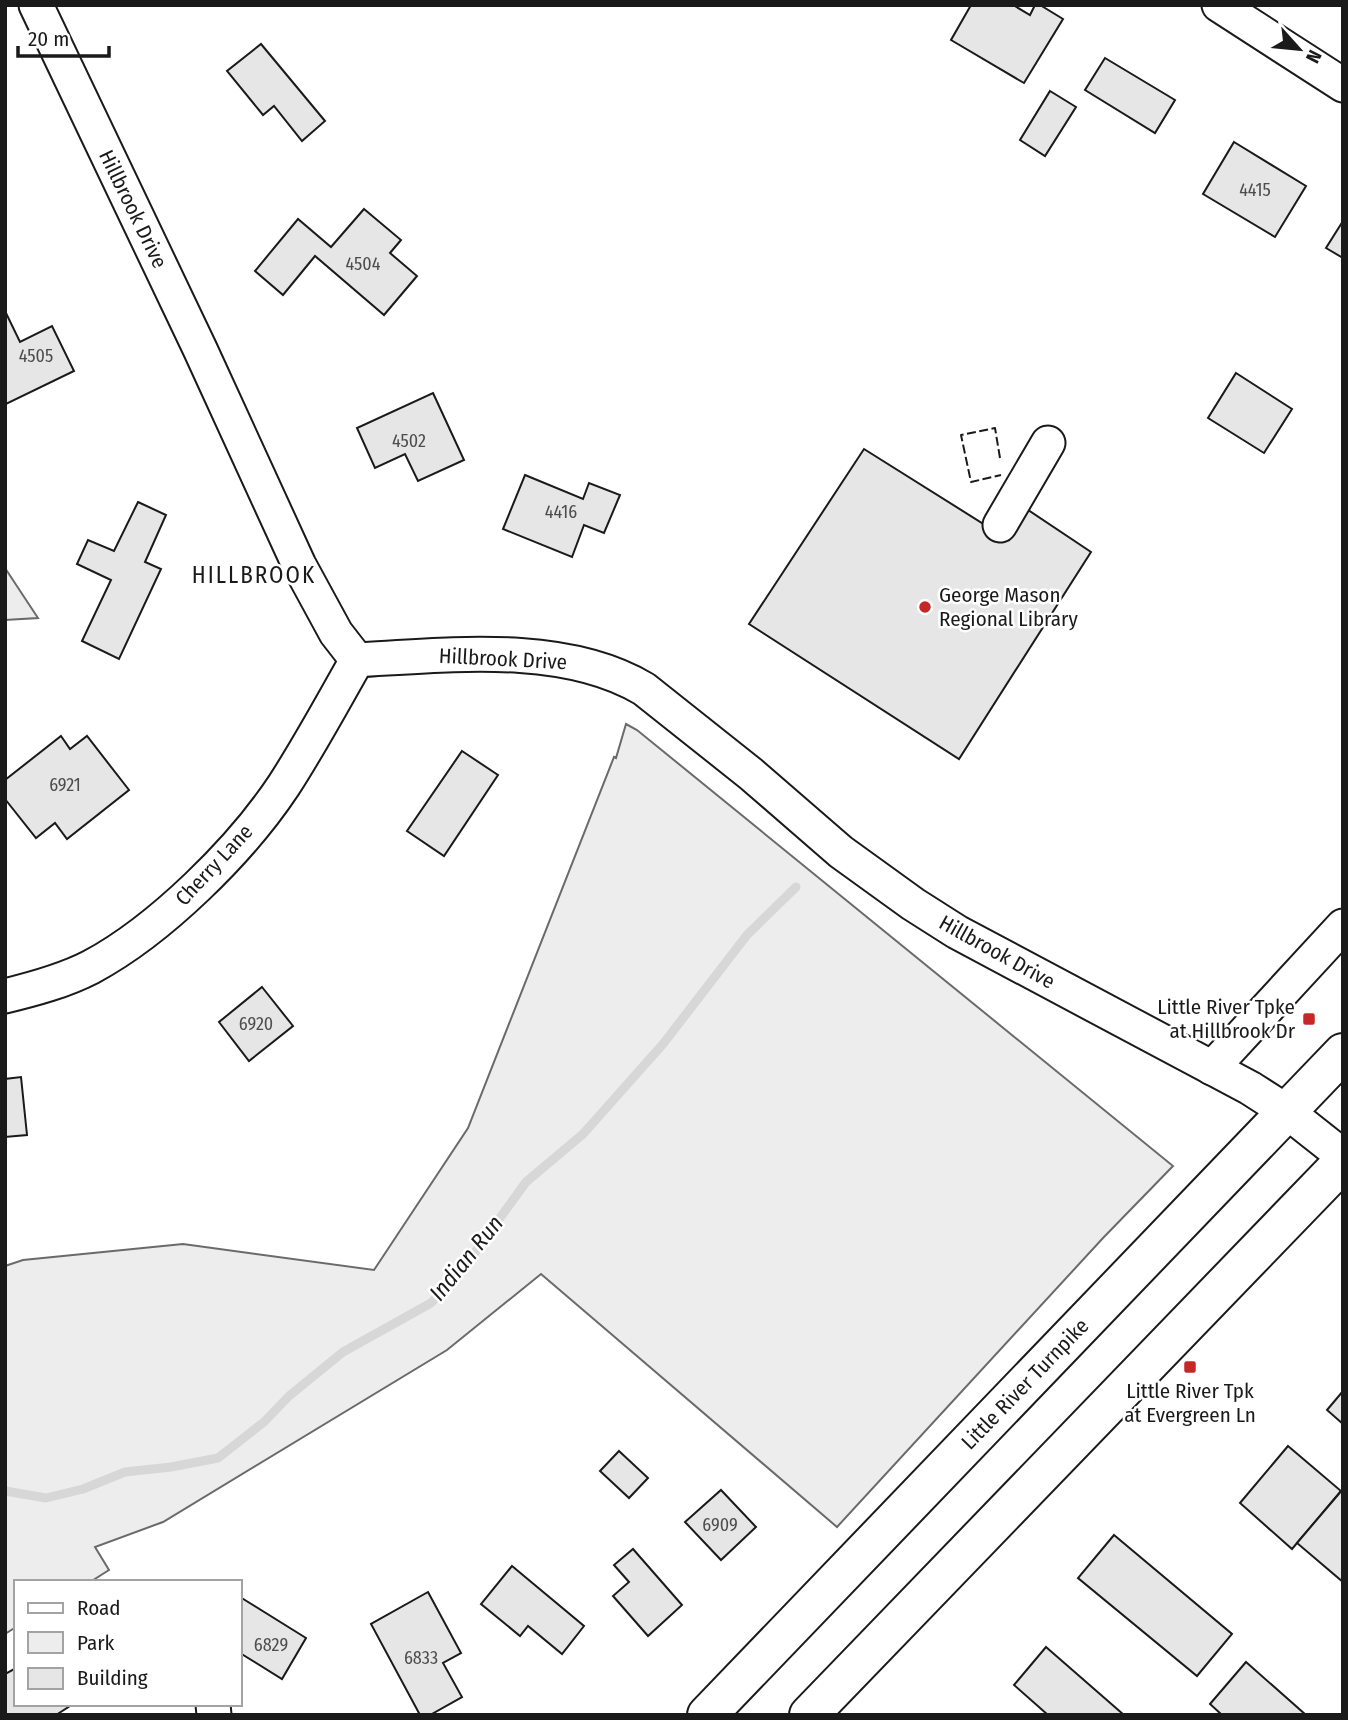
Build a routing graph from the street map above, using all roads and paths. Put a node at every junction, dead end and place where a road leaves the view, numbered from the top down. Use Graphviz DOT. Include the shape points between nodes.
graph roads {
  1 [pos="36,5"];
  2 [pos="1219,5"];
  3 [pos="1343,85"];
  4 [pos="1048,443"];
  5 [pos="1000,525"];
  6 [pos="357,660"];
  7 [pos="1343,926"];
  8 [pos="5,996"];
  9 [pos="1343,1053"];
  10 [pos="1212,1068"];
  11 [pos="1286,1111"];
  12 [pos="1343,1156"];
  13 [pos="1343,1163"];
  14 [pos="707,1715"];
  15 [pos="809,1715"];
  1 -- 6 [label="street, Hillbrook Drive" via="299,565 335,633"];
  2 -- 3 [label="street"];
  4 -- 5 [label="street"];
  6 -- 8 [label="street, Cherry Lane" via="284,785 227,855 171,911 89,968"];
  6 -- 10 [label="street, Hillbrook Drive" via="453,654 548,658 595,666 626,678 741,765 888,887 957,932"];
  7 -- 10 [label="street"];
  9 -- 11 [label="main road, Little River Turnpike"];
  10 -- 11 [label="street, Hillbrook Drive"];
  11 -- 12 [label="street, Hillbrook Drive"];
  11 -- 14 [label="main road, Little River Turnpike"];
  13 -- 15 [label="main road"];
}
